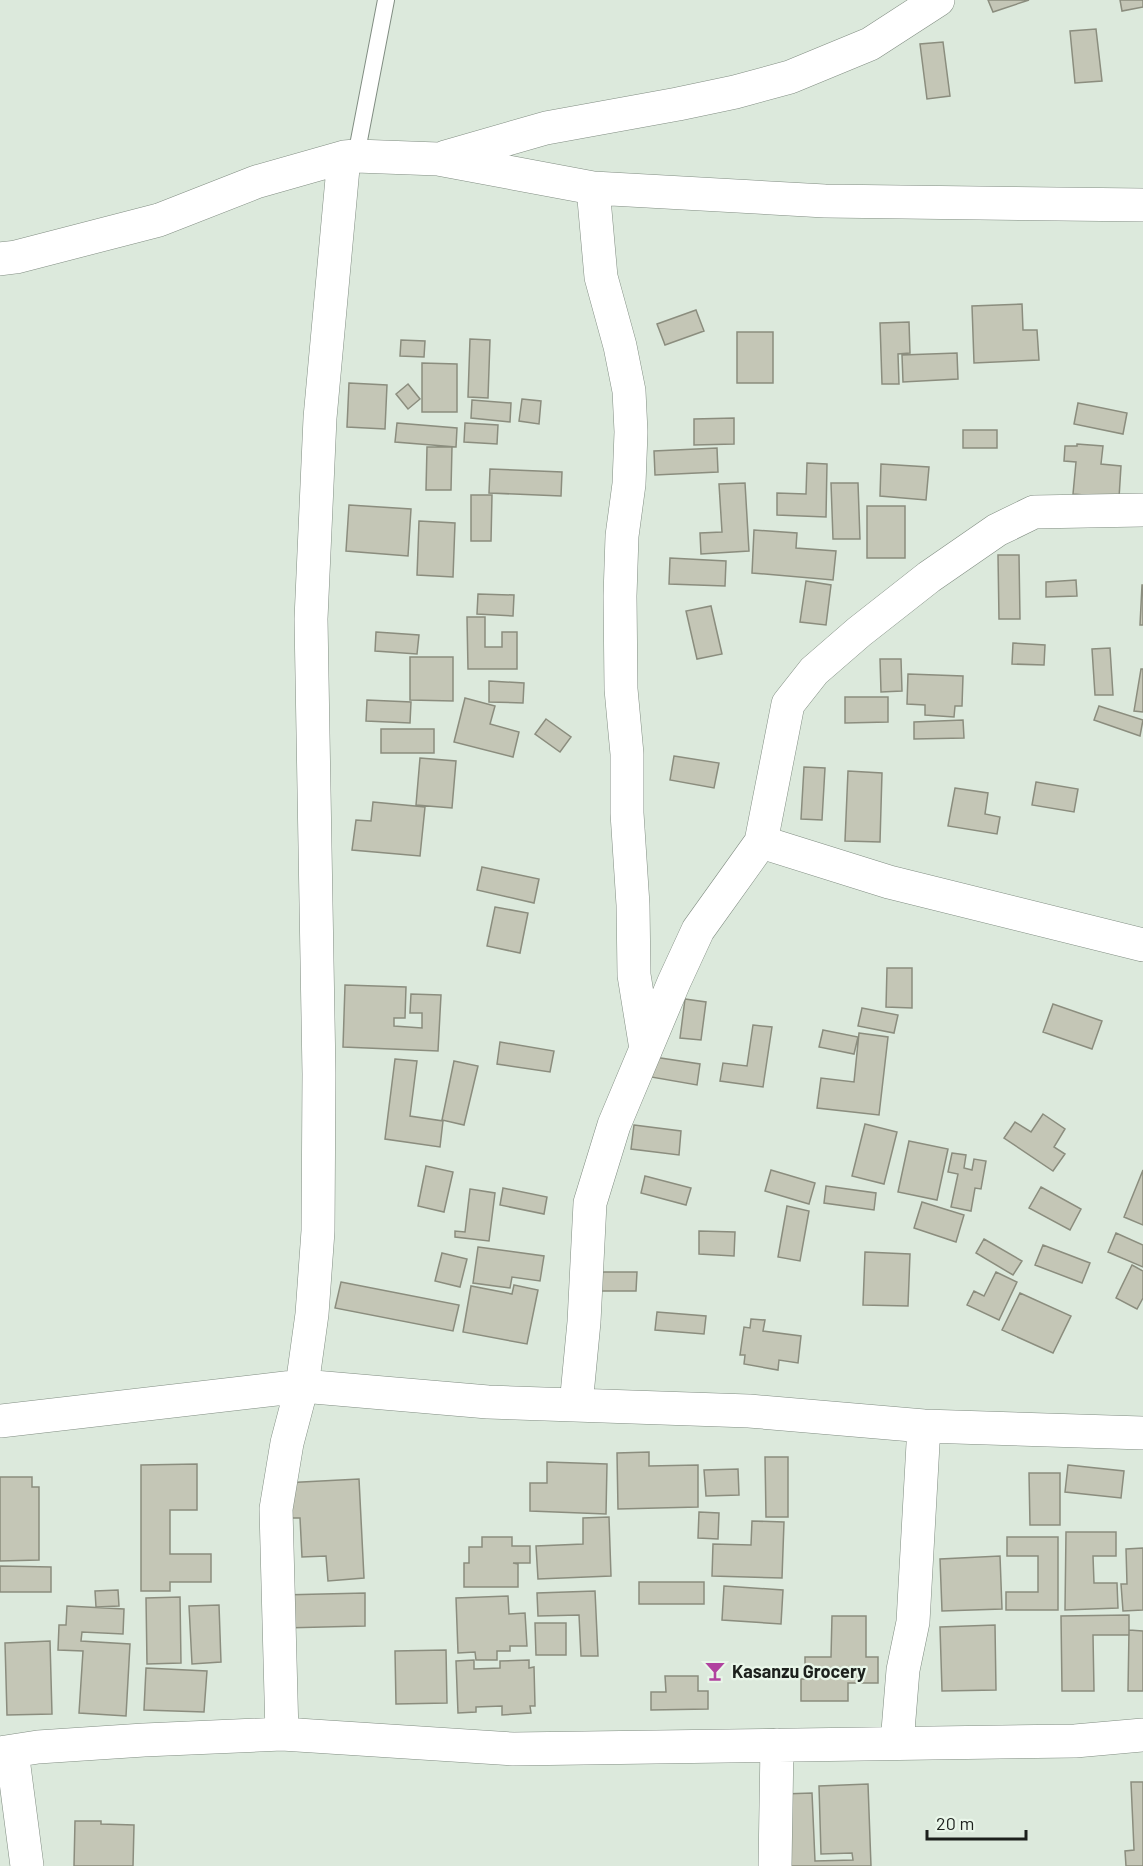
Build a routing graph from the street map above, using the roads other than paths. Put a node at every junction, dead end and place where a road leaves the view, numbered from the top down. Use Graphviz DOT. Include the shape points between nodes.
graph roads {
  1 [pos="386,0"];
  2 [pos="938,0"];
  3 [pos="350,156"];
  4 [pos="438,159"];
  5 [pos="593,188"];
  6 [pos="1143,205"];
  7 [pos="0,259"];
  8 [pos="1143,510"];
  9 [pos="761,842"];
  10 [pos="1143,945"];
  11 [pos="645,1049"];
  12 [pos="302,1386"];
  13 [pos="576,1405"];
  14 [pos="0,1421"];
  15 [pos="924,1426"];
  16 [pos="1143,1433"];
  17 [pos="282,1734"];
  18 [pos="1143,1735"];
  19 [pos="897,1743"];
  20 [pos="777,1745"];
  21 [pos="6,1752"];
  22 [pos="27,1866"];
  23 [pos="775,1866"];
  1 -- 3 [label="lane"];
  2 -- 4 [label="street" via="870,44 790,77 724,94 546,128"];
  3 -- 4 [label="street"];
  3 -- 7 [label="street" via="256,182 159,220"];
  3 -- 12 [label="street" via="320,418 311,619 318,1220 312,1314"];
  4 -- 5 [label="street"];
  5 -- 6 [label="street" via="825,201"];
  5 -- 11 [label="street" via="601,277 629,391 629,484 620,596 621,677 634,975"];
  8 -- 9 [label="street" via="1034,512 997,530 948,563 814,671 788,704"];
  9 -- 10 [label="street" via="889,882"];
  9 -- 11 [label="street" via="698,930"];
  11 -- 13 [label="street" via="614,1125 590,1203"];
  12 -- 13 [label="street" via="488,1402"];
  12 -- 14 [label="street"];
  12 -- 17 [label="street" via="276,1509"];
  13 -- 15 [label="street" via="749,1411"];
  15 -- 16 [label="street"];
  15 -- 19 [label="street" via="913,1622 903,1670"];
  17 -- 20 [label="street" via="513,1749"];
  17 -- 21 [label="street"];
  18 -- 19 [label="street" via="1075,1741"];
  19 -- 20 [label="street"];
  20 -- 23 [label="street"];
  21 -- 22 [label="street"];
}
